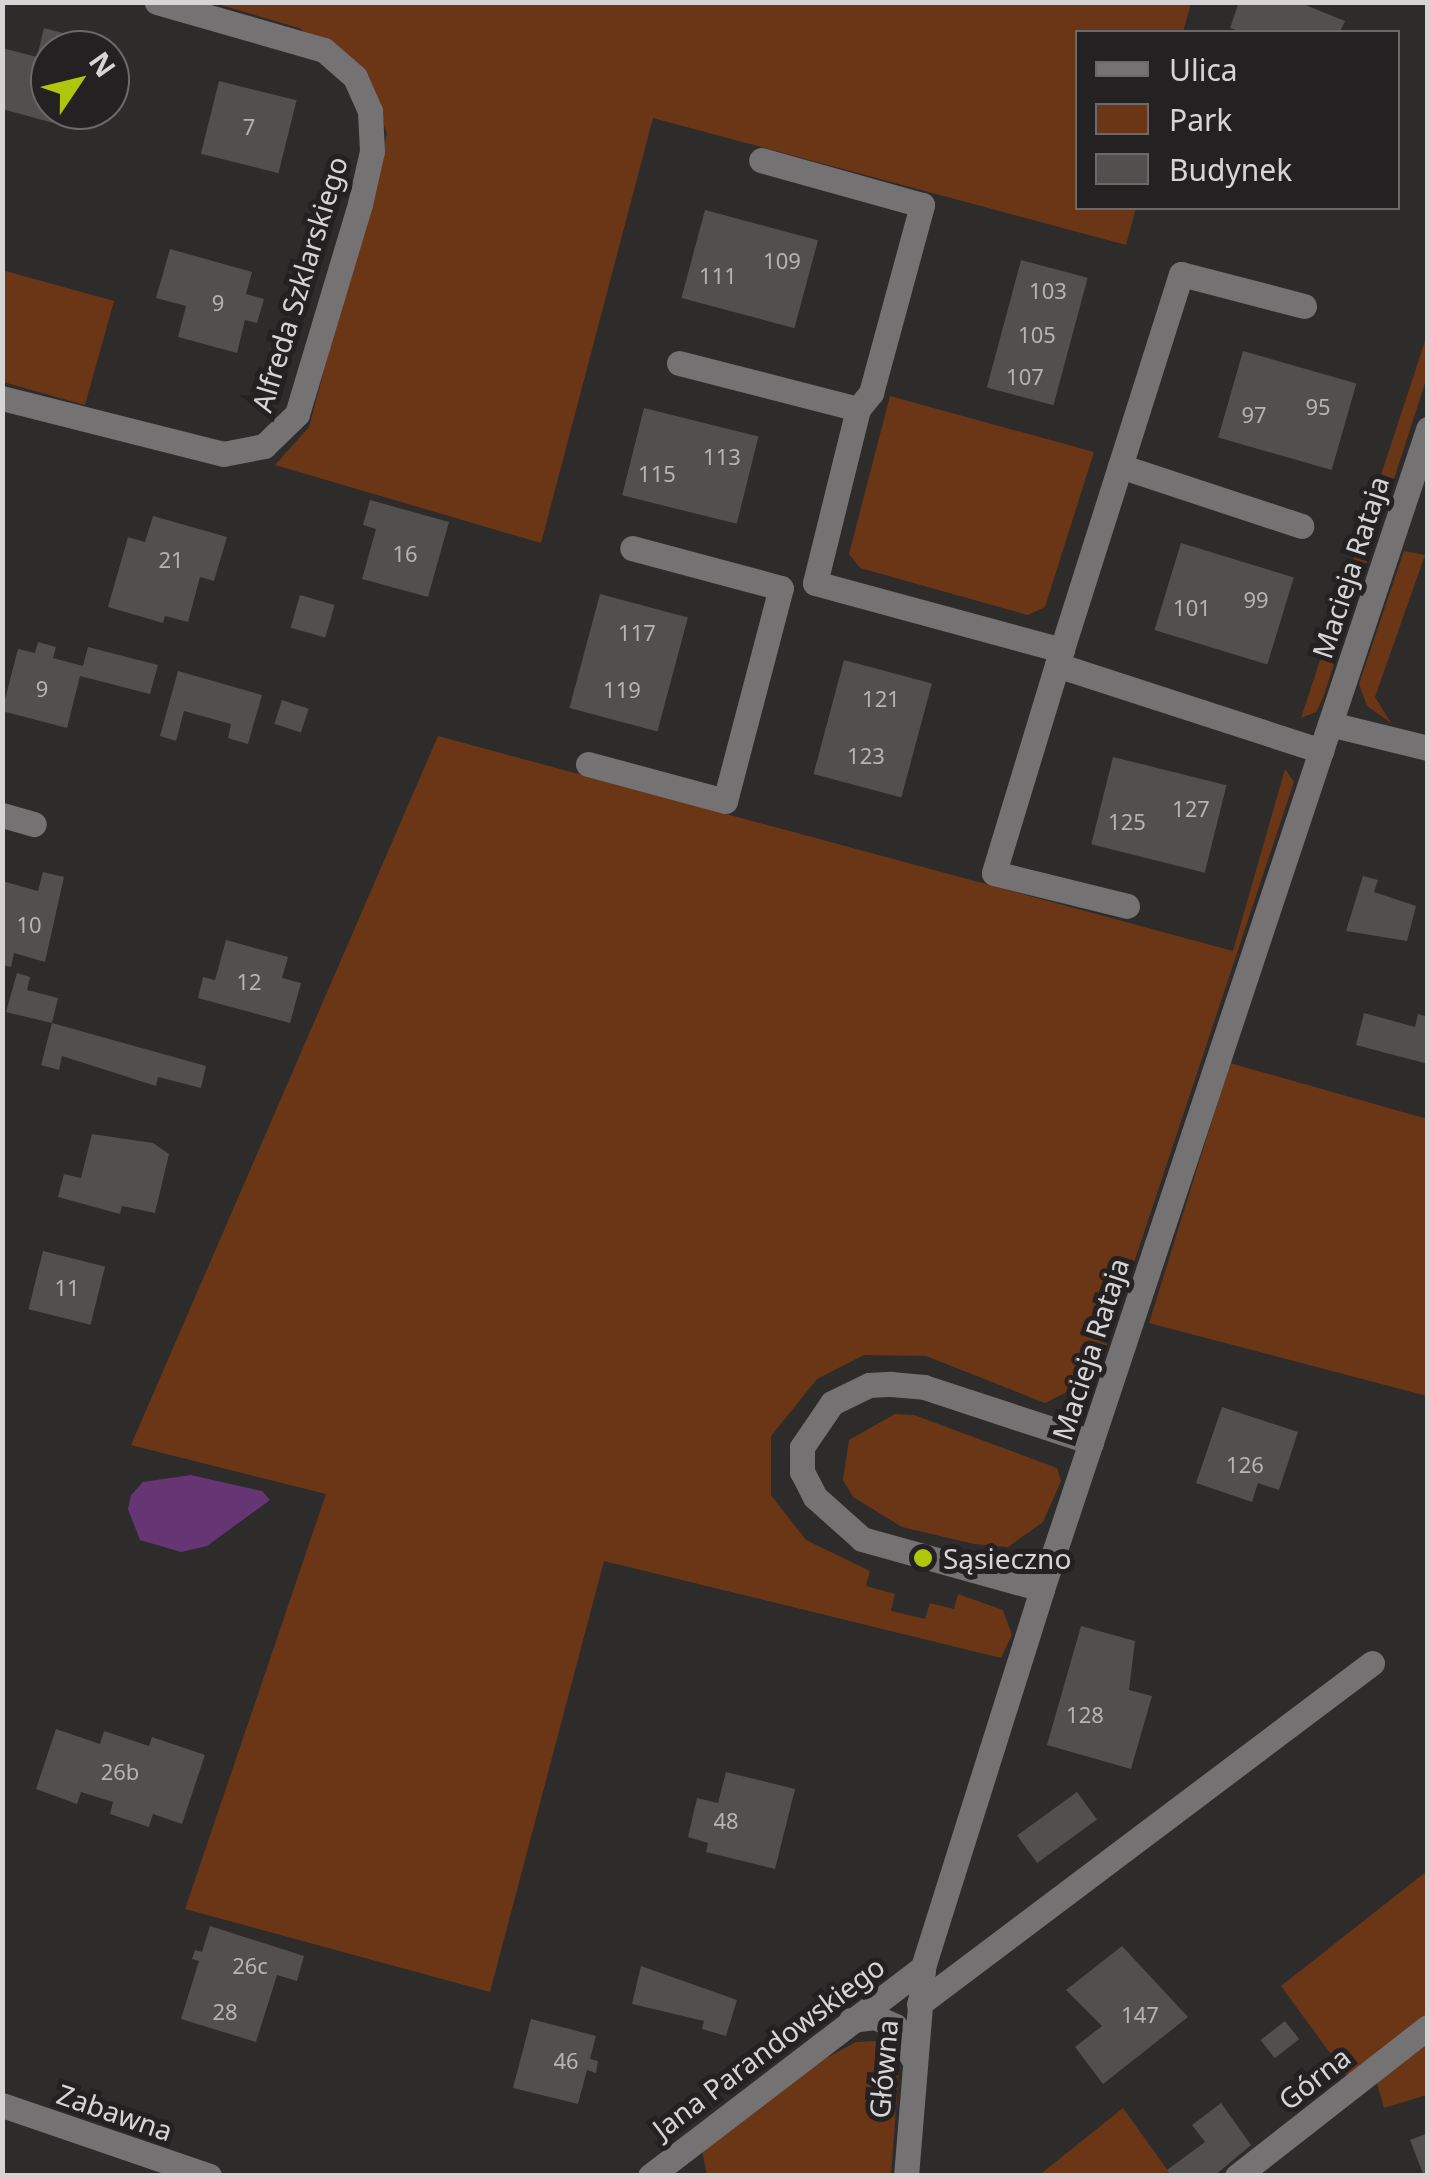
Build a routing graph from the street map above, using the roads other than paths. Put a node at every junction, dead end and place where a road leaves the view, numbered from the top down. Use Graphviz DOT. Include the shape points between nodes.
graph roads {
  1 [pos="158,2"];
  2 [pos="761,160"];
  3 [pos="1304,306"];
  4 [pos="679,363"];
  5 [pos="2,398"];
  6 [pos="858,409"];
  7 [pos="1428,429"];
  8 [pos="1120,466"];
  9 [pos="1301,526"];
  10 [pos="632,548"];
  11 [pos="815,583"];
  12 [pos="778,602"];
  13 [pos="1060,657"];
  14 [pos="1330,724"];
  15 [pos="1428,748"];
  16 [pos="1321,751"];
  17 [pos="588,764"];
  18 [pos="2,816"];
  19 [pos="34,824"];
  20 [pos="1127,906"];
  21 [pos="1091,1442"];
  22 [pos="1042,1588"];
  23 [pos="1372,1663"];
  24 [pos="923,1968"];
  25 [pos="919,2004"];
  26 [pos="851,2020"];
  27 [pos="1428,2028"];
  28 [pos="913,2058"];
  29 [pos="2,2105"];
  30 [pos="208,2176"];
  31 [pos="650,2176"];
  32 [pos="906,2176"];
  33 [pos="1236,2176"];
  1 -- 5 [label="street, Alfreda Szklarskiego" via="324,50 354,77 370,111 372,151 360,204 297,414 264,446 223,454"];
  2 -- 6 [label="street" via="922,204 871,393"];
  3 -- 8 [label="street" via="1181,274"];
  4 -- 6 [label="street"];
  6 -- 11 [label="street"];
  7 -- 14 [label="street, Macieja Rataja"];
  8 -- 9 [label="street"];
  8 -- 13 [label="street"];
  10 -- 12 [label="street" via="781,588"];
  11 -- 12 [label="street"];
  11 -- 13 [label="street"];
  12 -- 17 [label="street" via="725,802"];
  13 -- 16 [label="street"];
  13 -- 20 [label="street" via="994,873"];
  14 -- 15 [label="street"];
  14 -- 16 [label="street, Macieja Rataja"];
  16 -- 21 [label="street, Macieja Rataja"];
  18 -- 19 [label="street"];
  21 -- 22 [label="street, Macieja Rataja"];
  21 -- 22 [label="street" via="924,1387 891,1384 869,1385 832,1403 802,1446 802,1472 815,1497 862,1539"];
  22 -- 24 [label="street, Macieja Rataja"];
  23 -- 25 [label="street"];
  24 -- 25 [label="street, Główna"];
  24 -- 26 [label="street, Jana Parandowskiego"];
  25 -- 28 [label="street, Główna"];
  26 -- 28 [label="street" via="875,2018 895,2026"];
  26 -- 31 [label="street, Jana Parandowskiego"];
  27 -- 33 [label="street, Górna"];
  28 -- 32 [label="street, Główna"];
  29 -- 30 [label="street, Zabawna"];
}
